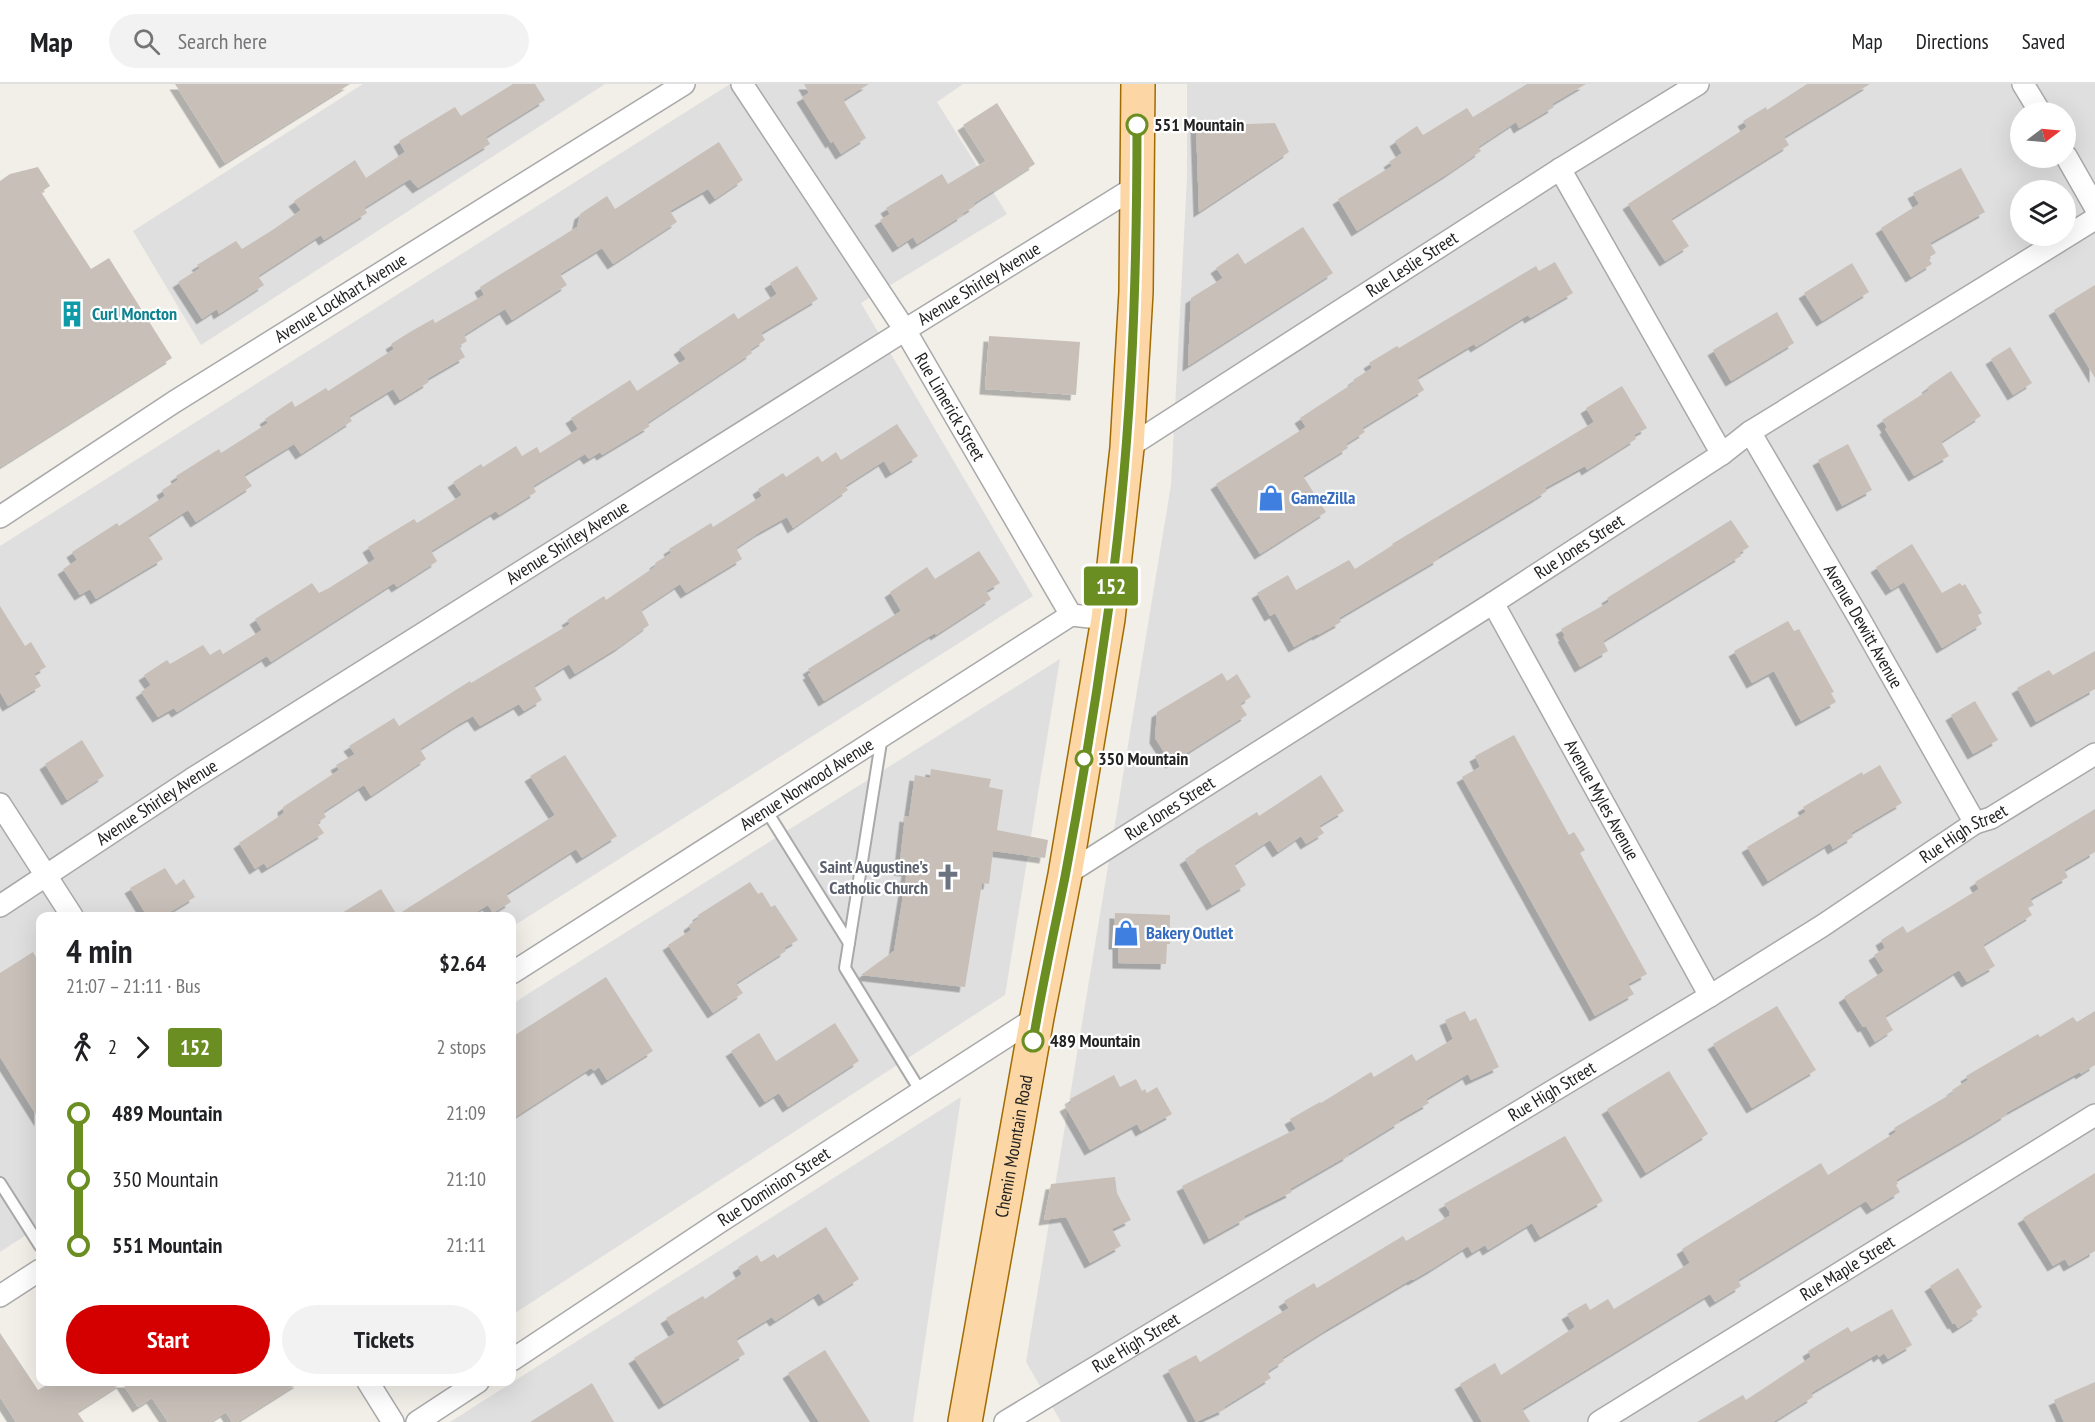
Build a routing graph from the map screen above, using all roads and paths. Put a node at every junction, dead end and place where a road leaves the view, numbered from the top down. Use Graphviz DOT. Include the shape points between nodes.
graph roads {
  1 [pos="684,84"];
  2 [pos="742,84"];
  3 [pos="1138,84"];
  4 [pos="1698,84"];
  5 [pos="2023,84"];
  6 [pos="2034,102"];
  7 [pos="2073,168"];
  8 [pos="1560,169"];
  9 [pos="1137,186"];
  10 [pos="2095,207"];
  11 [pos="2095,219"];
  12 [pos="905,330"];
  13 [pos="1750,432"];
  14 [pos="1127,448"];
  15 [pos="1722,454"];
  16 [pos="0,517"];
  17 [pos="1493,603"];
  18 [pos="1071,615"];
  19 [pos="1108,620"];
  20 [pos="882,736"];
  21 [pos="2095,754"];
  22 [pos="0,804"];
  23 [pos="766,810"];
  24 [pos="1975,823"];
  25 [pos="1065,874"];
  26 [pos="46,876"];
  27 [pos="0,906"];
  28 [pos="69,912"];
  29 [pos="849,944"];
  30 [pos="516,970"];
  31 [pos="1710,996"];
  32 [pos="1037,1017"];
  33 [pos="921,1092"];
  34 [pos="2095,1115"];
  35 [pos="0,1183"];
  36 [pos="36,1240"];
  37 [pos="36,1273"];
  38 [pos="0,1296"];
  39 [pos="516,1357"];
  40 [pos="370,1386"];
  41 [pos="472,1386"];
  42 [pos="393,1422"];
  43 [pos="417,1422"];
  44 [pos="965,1422"];
  45 [pos="1005,1422"];
  46 [pos="1599,1422"];
  1 -- 16 [label="street, Avenue Lockhart Avenue" via="174,402"];
  2 -- 12 [label="street, Rue Limerick Street"];
  3 -- 9 [label="main road, Chemin Mountain Road"];
  4 -- 8 [label="street, Rue Leslie Street"];
  5 -- 6 [label="street"];
  7 -- 10 [label="street"];
  8 -- 14 [label="street, Rue Leslie Street"];
  8 -- 15 [label="street"];
  9 -- 12 [label="street, Avenue Shirley Avenue"];
  9 -- 14 [label="main road, Chemin Mountain Road" via="1136,292"];
  11 -- 13 [label="street, Rue Jones Street"];
  12 -- 18 [label="street, Rue Limerick Street"];
  12 -- 26 [label="street, Avenue Shirley Avenue" via="192,779"];
  13 -- 15 [label="street, Rue Jones Street"];
  13 -- 24 [label="street, Avenue Dewitt Avenue"];
  14 -- 19 [label="main road, Chemin Mountain Road"];
  15 -- 17 [label="street, Rue Jones Street"];
  17 -- 25 [label="street, Rue Jones Street"];
  17 -- 31 [label="street, Avenue Myles Avenue"];
  18 -- 19 [label="street"];
  18 -- 20 [label="street, Avenue Norwood Avenue"];
  19 -- 25 [label="main road, Chemin Mountain Road"];
  20 -- 23 [label="street, Avenue Norwood Avenue"];
  20 -- 29 [label="lane"];
  21 -- 24 [label="street, Rue High Street" via="1991,818"];
  22 -- 26 [label="street"];
  23 -- 29 [label="lane"];
  23 -- 30 [label="street, Avenue Norwood Avenue"];
  24 -- 31 [label="street, Rue High Street"];
  25 -- 32 [label="main road, Chemin Mountain Road"];
  26 -- 27 [label="street, Avenue Shirley Avenue"];
  26 -- 28 [label="street"];
  29 -- 33 [label="lane" via="845,969"];
  31 -- 45 [label="street, Rue High Street"];
  32 -- 33 [label="street, Rue Dominion Street"];
  32 -- 44 [label="main road, Chemin Mountain Road"];
  33 -- 39 [label="street, Rue Dominion Street"];
  34 -- 46 [label="street, Rue Maple Street"];
  35 -- 36 [label="lane"];
  37 -- 38 [label="street"];
  40 -- 42 [label="street"];
  41 -- 43 [label="street"];
}
